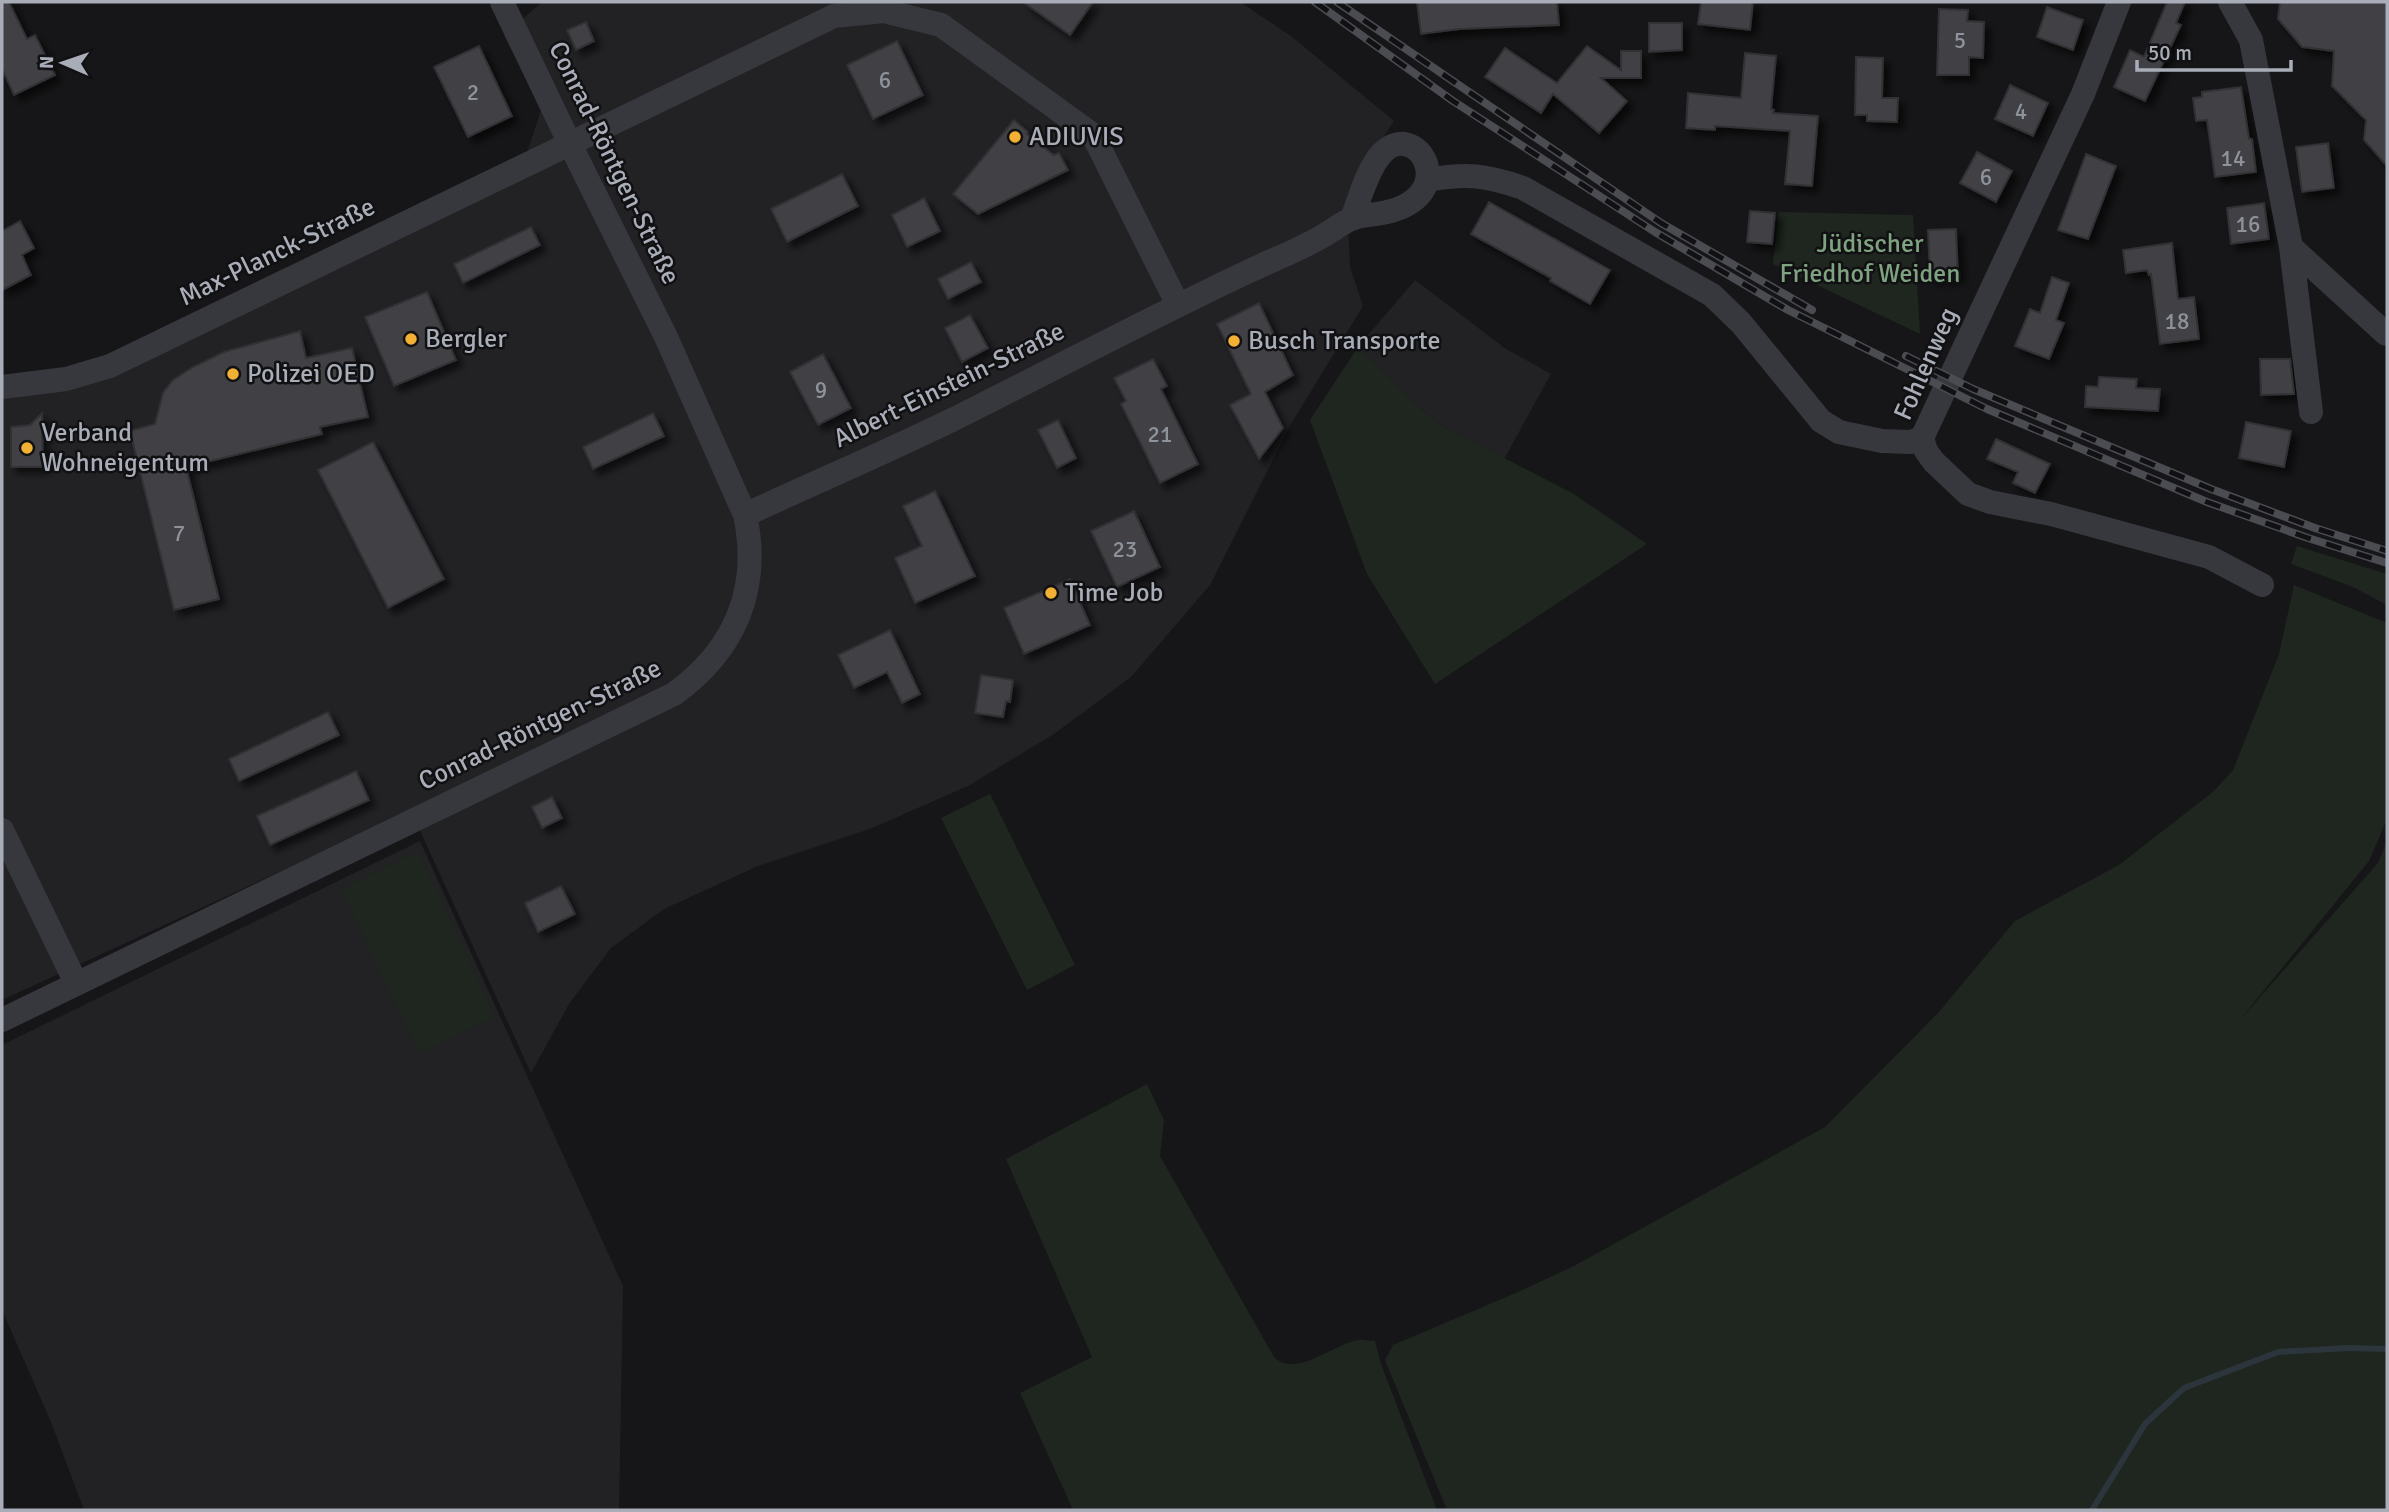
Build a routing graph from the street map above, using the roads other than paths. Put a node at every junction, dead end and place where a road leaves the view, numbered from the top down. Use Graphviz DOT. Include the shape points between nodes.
graph roads {
  1 [pos="502,2"];
  2 [pos="2119,2"];
  3 [pos="2230,2"];
  4 [pos="570,144"];
  5 [pos="1428,180"];
  6 [pos="1353,216"];
  7 [pos="2291,247"];
  8 [pos="1178,305"];
  9 [pos="2386,334"];
  10 [pos="2,387"];
  11 [pos="2311,412"];
  12 [pos="1922,438"];
  13 [pos="745,515"];
  14 [pos="2262,586"];
  15 [pos="2,830"];
  16 [pos="76,983"];
  17 [pos="2,1020"];
  1 -- 4 [label="street, Conrad-Röntgen-Straße"];
  2 -- 12 [label="street, Fohlenweg" via="2083,94"];
  3 -- 7 [label="street" via="2251,40"];
  4 -- 8 [label="street" via="834,16 884,11 941,25 1093,135"];
  4 -- 10 [label="street, Max-Planck-Straße" via="110,366 66,379"];
  4 -- 13 [label="street, Conrad-Röntgen-Straße" via="666,337"];
  5 -- 6 [label="street, Albert-Einstein-Straße" via="1416,200 1376,214"];
  5 -- 6 [label="street" via="1429,169 1421,152 1412,146 1391,147 1373,166"];
  5 -- 12 [label="street" via="1460,174 1495,178 1523,188 1712,295 1741,323 1821,421 1839,432 1882,441"];
  6 -- 8 [label="street, Albert-Einstein-Straße" via="1321,237"];
  7 -- 9 [label="street"];
  7 -- 11 [label="street"];
  8 -- 13 [label="street, Albert-Einstein-Straße" via="950,421"];
  12 -- 14 [label="street, Fohlenweg" via="1934,462 1968,494 2209,557"];
  13 -- 16 [label="street, Conrad-Röntgen-Straße" via="750,563 740,612 716,656 674,694"];
  15 -- 16 [label="street"];
  16 -- 17 [label="street, Conrad-Röntgen-Straße"];
}
